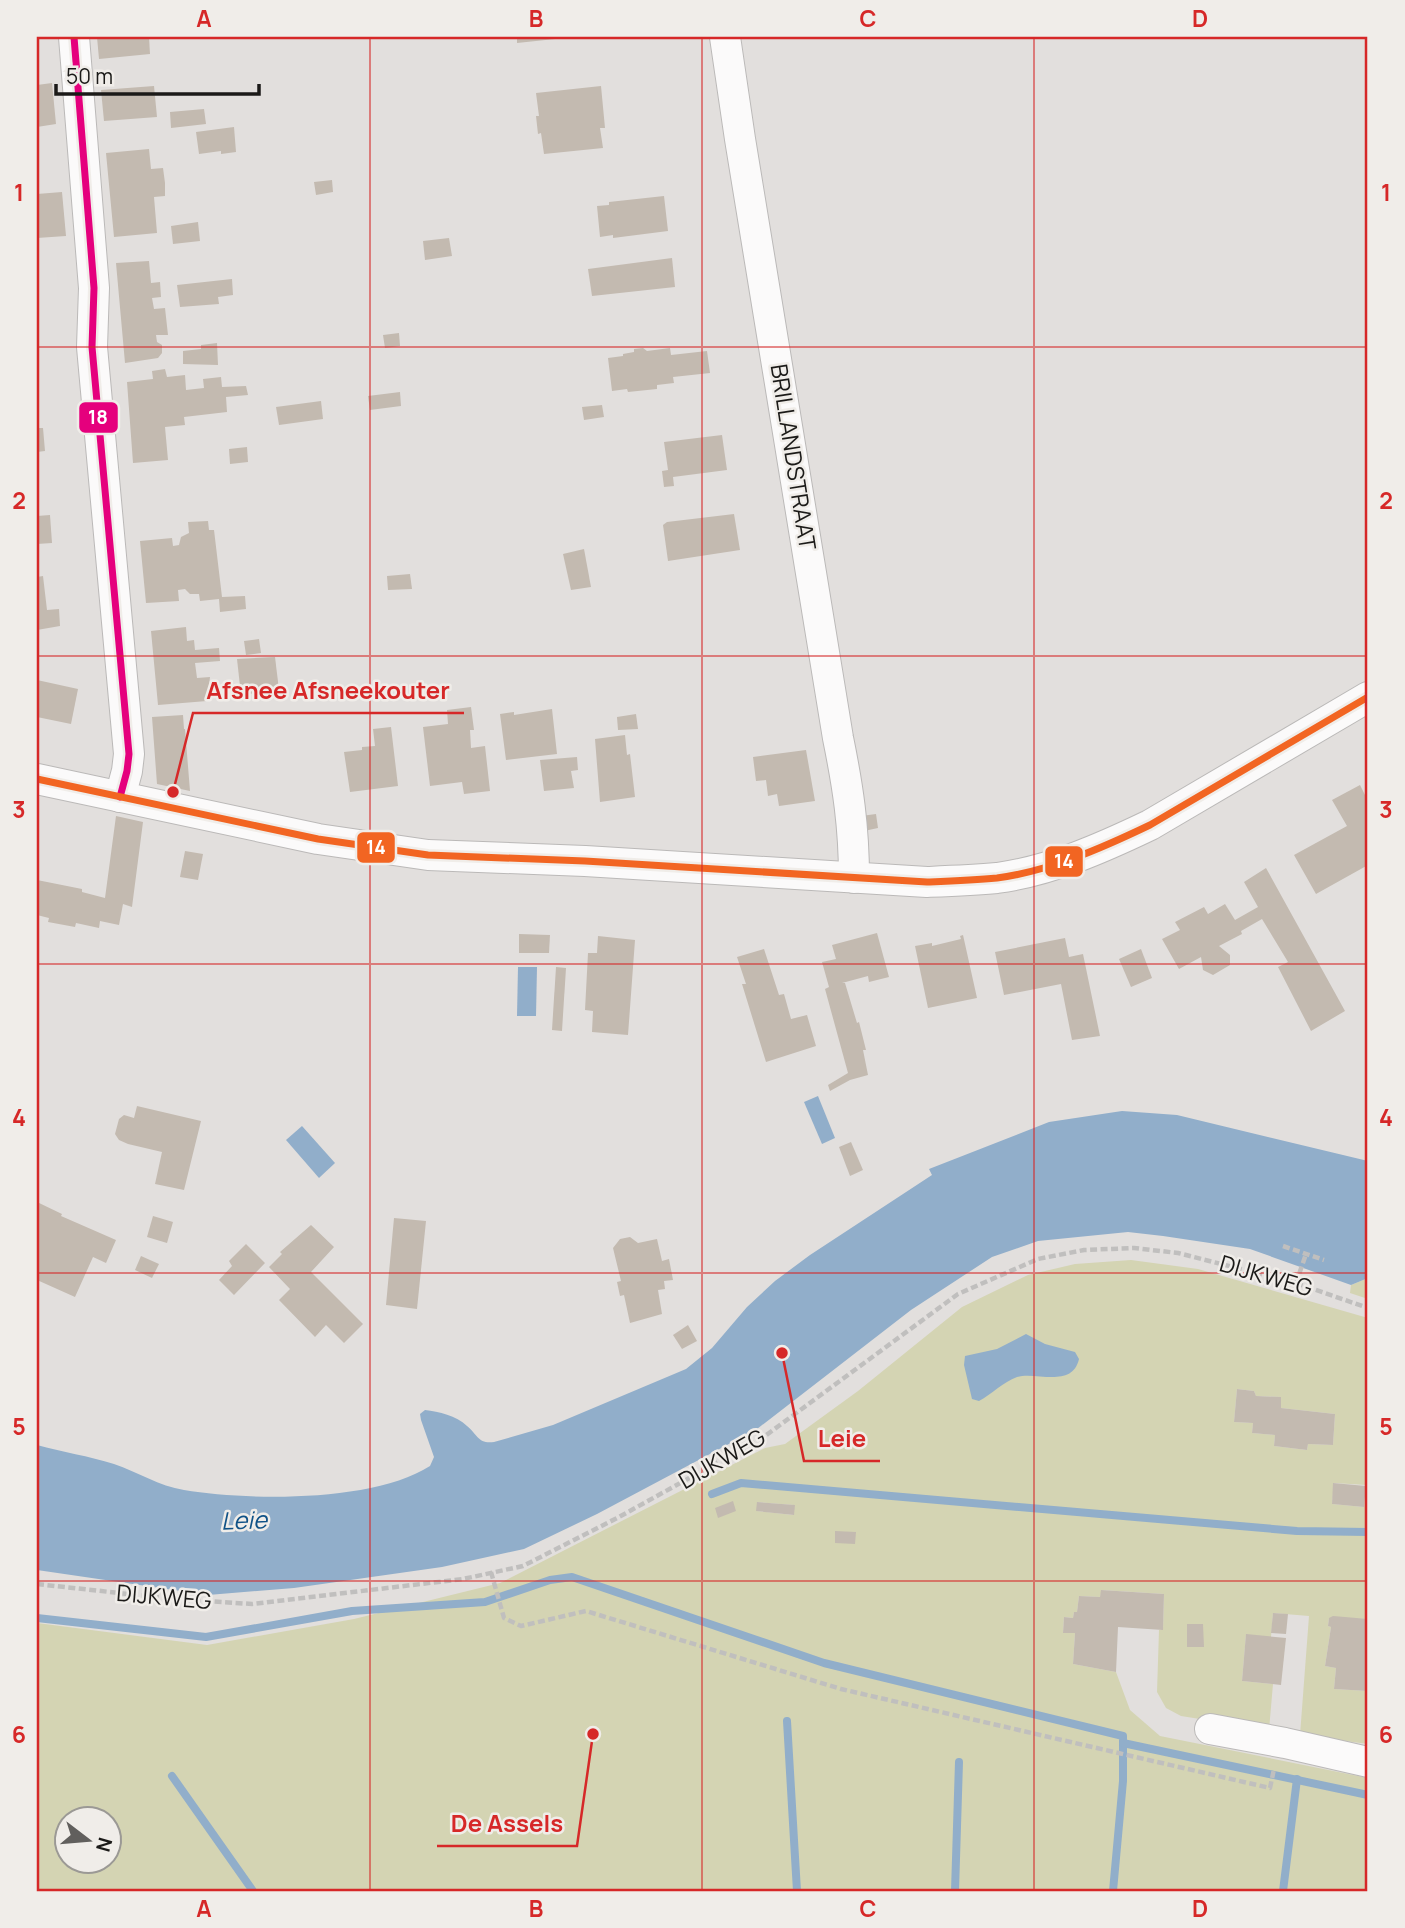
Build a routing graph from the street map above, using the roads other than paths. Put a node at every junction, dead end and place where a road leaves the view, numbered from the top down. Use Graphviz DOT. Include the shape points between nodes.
graph roads {
  1 [pos="74,37"];
  2 [pos="725,37"];
  3 [pos="1368,697"];
  4 [pos="37,779"];
  5 [pos="120,797"];
  6 [pos="854,878"];
  7 [pos="1210,1729"];
  8 [pos="1368,1762"];
  1 -- 5 [label="street" via="94,288 92,347 129,754"];
  2 -- 6 [label="street, BRILLANDSTRAAT" via="850,797"];
  3 -- 6 [label="street" via="1150,825 1040,869 926,882"];
  4 -- 5 [label="street"];
  5 -- 6 [label="street" via="318,839 428,855"];
  7 -- 8 [label="street"];
}
